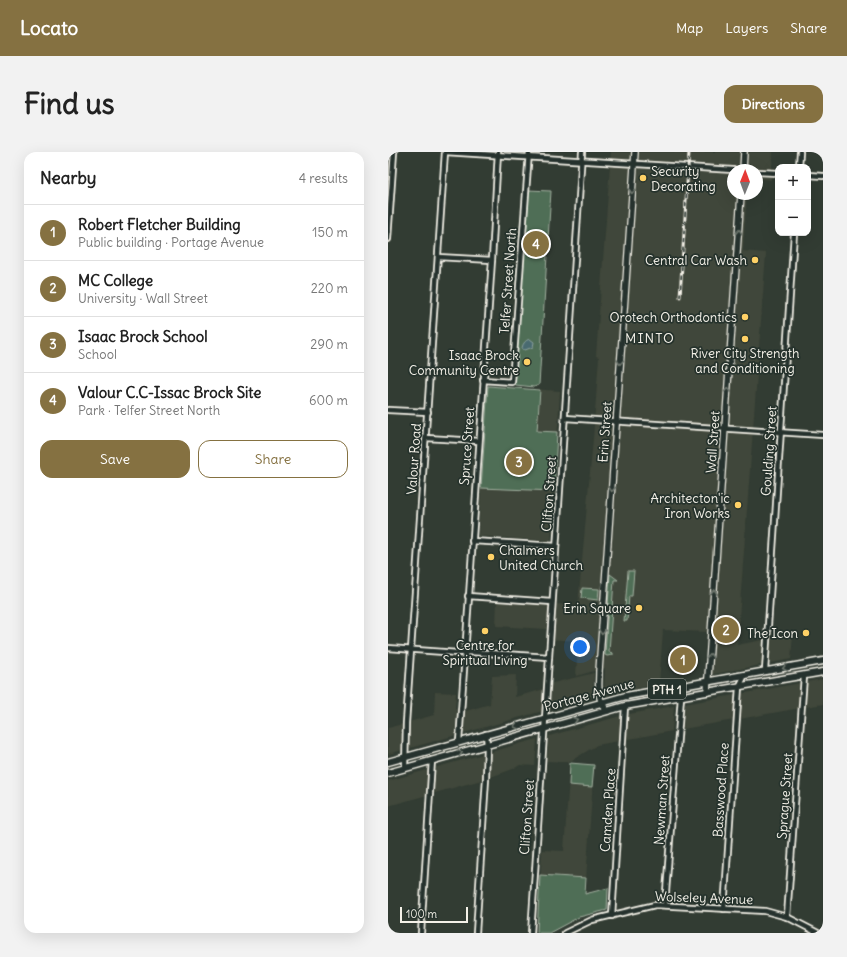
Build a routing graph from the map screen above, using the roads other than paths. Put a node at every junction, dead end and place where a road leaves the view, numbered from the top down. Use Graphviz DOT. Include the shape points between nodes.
graph roads {
  1 [pos="394,152"];
  2 [pos="445,152"];
  3 [pos="582,152"];
  4 [pos="635,152"];
  5 [pos="744,152"];
  6 [pos="800,152"];
  7 [pos="498,154"];
  8 [pos="529,155"];
  9 [pos="582,161"];
  10 [pos="634,164"];
  11 [pos="743,164"];
  12 [pos="799,164"];
  13 [pos="727,170"];
  14 [pos="763,172"];
  15 [pos="775,173"];
  16 [pos="811,175"];
  17 [pos="823,176"];
  18 [pos="742,200"];
  19 [pos="794,236"];
  20 [pos="388,239"];
  21 [pos="438,258"];
  22 [pos="492,260"];
  23 [pos="483,380"];
  24 [pos="388,410"];
  25 [pos="428,412"];
  26 [pos="565,418"];
  27 [pos="616,422"];
  28 [pos="726,429"];
  29 [pos="781,433"];
  30 [pos="823,435"];
  31 [pos="426,438"];
  32 [pos="479,441"];
  33 [pos="472,541"];
  34 [pos="556,546"];
  35 [pos="468,596"];
  36 [pos="552,602"];
  37 [pos="388,648"];
  38 [pos="412,650"];
  39 [pos="464,652"];
  40 [pos="549,658"];
  41 [pos="823,661"];
  42 [pos="765,671"];
  43 [pos="823,672"];
  44 [pos="745,675"];
  45 [pos="804,676"];
  46 [pos="708,682"];
  47 [pos="739,687"];
  48 [pos="707,692"];
  49 [pos="681,697"];
  50 [pos="601,703"];
  51 [pos="625,706"];
  52 [pos="607,711"];
  53 [pos="545,718"];
  54 [pos="544,729"];
  55 [pos="486,734"];
  56 [pos="459,742"];
  57 [pos="487,745"];
  58 [pos="404,758"];
  59 [pos="432,760"];
  60 [pos="388,762"];
  61 [pos="405,768"];
  62 [pos="388,773"];
  63 [pos="665,905"];
  64 [pos="724,909"];
  65 [pos="612,916"];
  66 [pos="788,917"];
  67 [pos="421,933"];
  68 [pos="476,933"];
  69 [pos="531,933"];
  70 [pos="565,933"];
  71 [pos="818,933"];
  1 -- 20 [label="street"];
  2 -- 7 [label="street"];
  2 -- 21 [label="street, Valour Road"];
  3 -- 9 [label="street, Clifton Street"];
  4 -- 10 [label="main road, Erin Street"];
  5 -- 11 [label="main road"];
  6 -- 12 [label="street"];
  7 -- 8 [label="street"];
  7 -- 22 [label="street, Spruce Street"];
  8 -- 9 [label="street"];
  8 -- 23 [label="street, Telfer Street North" via="512,382"];
  9 -- 10 [label="street"];
  9 -- 26 [label="street, Clifton Street"];
  10 -- 13 [label="street"];
  10 -- 27 [label="main road, Erin Street, one-way"];
  14 -- 15 [label="street"];
  16 -- 17 [label="street"];
  28 -- 18 [label="main road, Wall Street, one-way"];
  19 -- 29 [label="street, Goulding Street"];
  21 -- 22 [label="street"];
  21 -- 25 [label="street, Valour Road"];
  22 -- 23 [label="street, Spruce Street"];
  23 -- 32 [label="street, Spruce Street"];
  24 -- 25 [label="street"];
  25 -- 31 [label="street, Valour Road"];
  26 -- 27 [label="street"];
  26 -- 34 [label="street, Clifton Street"];
  27 -- 28 [label="street"];
  27 -- 50 [label="main road, Erin Street, one-way" via="599,671 598,696"];
  28 -- 29 [label="street"];
  46 -- 28 [label="main road, Wall Street, one-way"];
  29 -- 30 [label="street"];
  29 -- 42 [label="street, Goulding Street"];
  31 -- 32 [label="street"];
  31 -- 38 [label="street, Valour Road"];
  32 -- 33 [label="street, Spruce Street"];
  33 -- 34 [label="street"];
  33 -- 35 [label="street, Spruce Street"];
  34 -- 36 [label="street, Clifton Street"];
  35 -- 36 [label="street"];
  35 -- 39 [label="street, Spruce Street"];
  36 -- 40 [label="street, Clifton Street"];
  37 -- 38 [label="street"];
  38 -- 39 [label="street"];
  38 -- 58 [label="street, Valour Road"];
  39 -- 40 [label="street"];
  39 -- 56 [label="street, Spruce Street"];
  40 -- 53 [label="street, Clifton Street"];
  41 -- 42 [label="highway, Portage Avenue / PTH 1, one-way"];
  42 -- 44 [label="highway, Portage Avenue / PTH 1"];
  43 -- 45 [label="highway, Portage Avenue / PTH 1"];
  44 -- 46 [label="highway, Portage Avenue / PTH 1"];
  44 -- 47 [label="street, Basswood Place"];
  45 -- 47 [label="highway, Portage Avenue / PTH 1"];
  45 -- 66 [label="street, Sprague Street"];
  46 -- 48 [label="main road, Wall Street"];
  46 -- 50 [label="highway, Portage Avenue / PTH 1" via="626,696"];
  47 -- 48 [label="highway, Portage Avenue / PTH 1"];
  47 -- 64 [label="street, Basswood Place"];
  48 -- 49 [label="highway, Portage Avenue / PTH 1"];
  49 -- 51 [label="highway, Portage Avenue / PTH 1"];
  49 -- 63 [label="street, Newman Street"];
  50 -- 52 [label="main road, Erin Street"];
  50 -- 53 [label="highway, Portage Avenue / PTH 1"];
  51 -- 52 [label="highway, Portage Avenue / PTH 1"];
  51 -- 65 [label="street, Camden Place"];
  54 -- 52 [label="highway, Portage Avenue / PTH 1, one-way"];
  53 -- 54 [label="street, Clifton Street"];
  53 -- 55 [label="highway, Portage Avenue / PTH 1, one-way"];
  54 -- 57 [label="highway, Portage Avenue / PTH 1"];
  54 -- 69 [label="street, Clifton Street"];
  55 -- 56 [label="highway, Portage Avenue / PTH 1"];
  55 -- 57 [label="street"];
  56 -- 58 [label="highway, Portage Avenue / PTH 1"];
  59 -- 57 [label="highway, Portage Avenue / PTH 1, one-way"];
  57 -- 68 [label="street"];
  58 -- 60 [label="highway, Portage Avenue / PTH 1"];
  58 -- 61 [label="street, Valour Road"];
  59 -- 61 [label="highway, Portage Avenue / PTH 1"];
  59 -- 67 [label="street"];
  61 -- 62 [label="highway, Portage Avenue / PTH 1"];
  63 -- 64 [label="street, Wolseley Avenue"];
  63 -- 65 [label="street, Wolseley Avenue" via="650,906"];
  64 -- 66 [label="street, Wolseley Avenue" via="764,911"];
  65 -- 70 [label="street, Wolseley Avenue" via="587,922"];
  66 -- 71 [label="street, Wolseley Avenue"];
}
